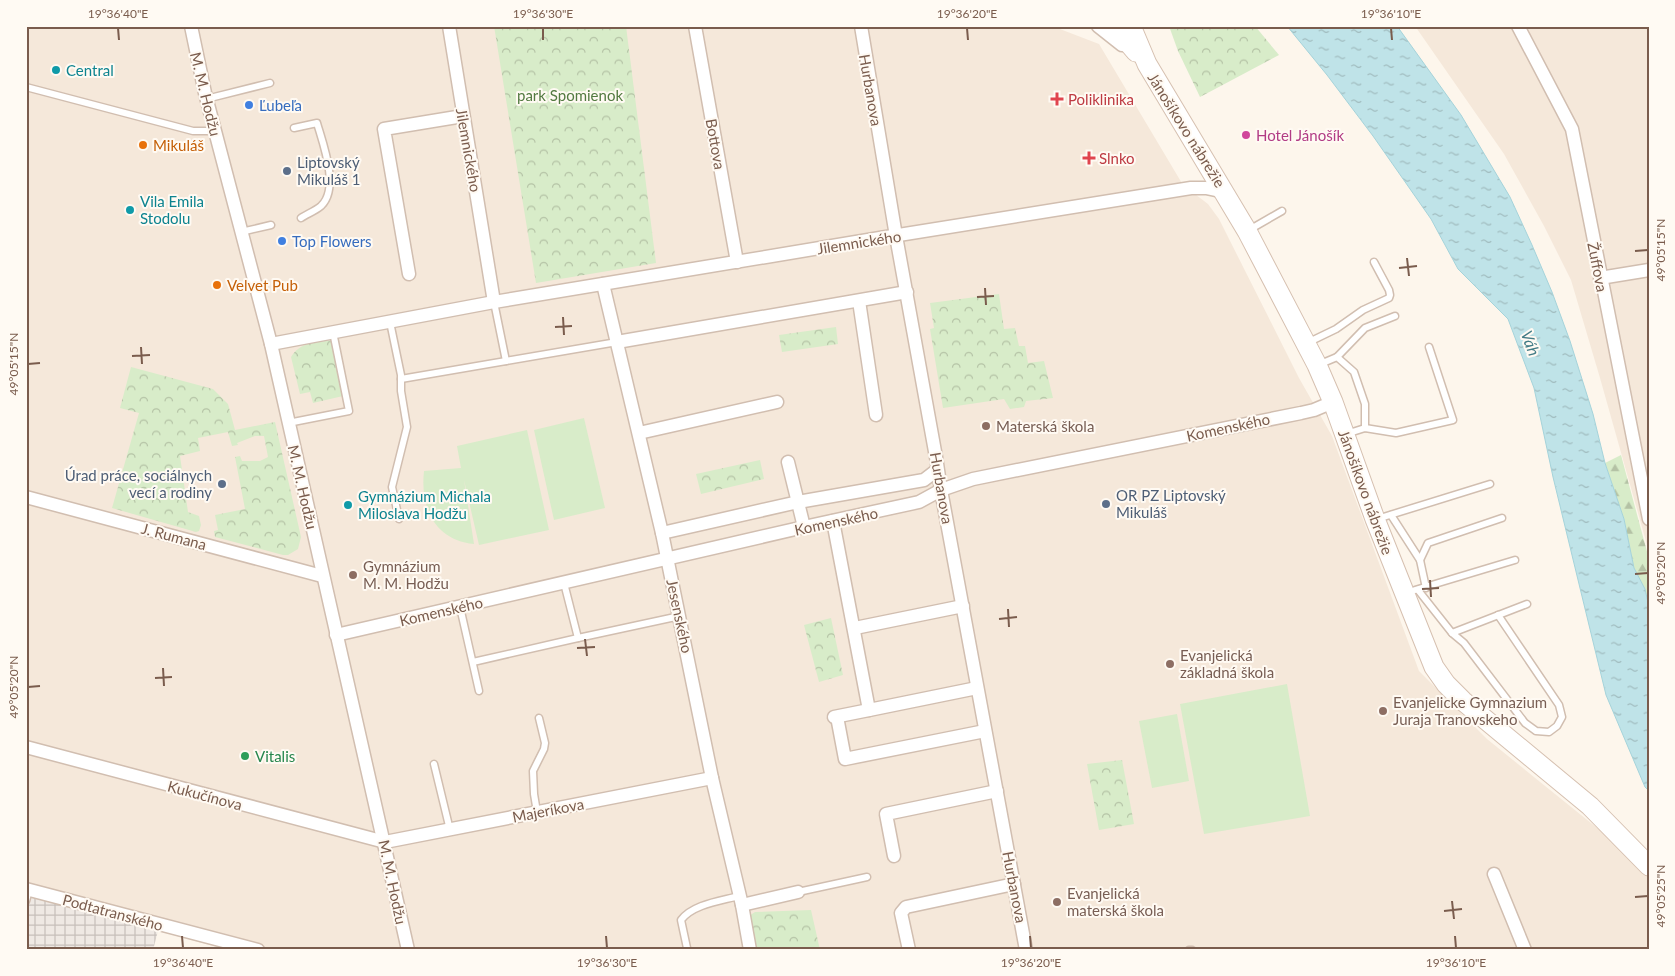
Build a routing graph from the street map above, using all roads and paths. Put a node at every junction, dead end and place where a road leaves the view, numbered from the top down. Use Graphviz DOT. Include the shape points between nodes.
graph roads {
  1 [pos="190,26"];
  2 [pos="449,26"];
  3 [pos="695,26"];
  4 [pos="860,26"];
  5 [pos="1098,26"];
  6 [pos="1114,26"];
  7 [pos="1131,26"];
  8 [pos="1141,26"];
  9 [pos="1518,26"];
  10 [pos="1147,64"];
  11 [pos="270,83"];
  12 [pos="26,87"];
  13 [pos="206,99"];
  14 [pos="463,116"];
  15 [pos="294,128"];
  16 [pos="215,131"];
  17 [pos="1225,192"];
  18 [pos="1282,211"];
  19 [pos="301,218"];
  20 [pos="271,225"];
  21 [pos="1248,231"];
  22 [pos="242,232"];
  23 [pos="896,236"];
  24 [pos="737,262"];
  25 [pos="1374,262"];
  26 [pos="1649,270"];
  27 [pos="410,274"];
  28 [pos="1600,278"];
  29 [pos="603,284"];
  30 [pos="906,292"];
  31 [pos="859,301"];
  32 [pos="494,302"];
  33 [pos="1395,316"];
  34 [pos="390,322"];
  35 [pos="333,332"];
  36 [pos="617,342"];
  37 [pos="271,344"];
  38 [pos="1306,344"];
  39 [pos="1429,348"];
  40 [pos="1337,357"];
  41 [pos="506,361"];
  42 [pos="1317,365"];
  43 [pos="401,379"];
  44 [pos="777,402"];
  45 [pos="1333,402"];
  46 [pos="876,415"];
  47 [pos="288,423"];
  48 [pos="1365,428"];
  49 [pos="639,433"];
  50 [pos="1345,434"];
  51 [pos="788,462"];
  52 [pos="937,470"];
  53 [pos="1490,484"];
  54 [pos="941,490"];
  55 [pos="26,496"];
  56 [pos="798,502"];
  57 [pos="1384,517"];
  58 [pos="1502,518"];
  59 [pos="399,519"];
  60 [pos="1649,519"];
  61 [pos="833,521"];
  62 [pos="804,527"];
  63 [pos="662,533"];
  64 [pos="668,560"];
  65 [pos="1420,560"];
  66 [pos="1516,560"];
  67 [pos="322,576"];
  68 [pos="564,583"];
  69 [pos="1426,588"];
  70 [pos="1411,591"];
  71 [pos="1526,604"];
  72 [pos="963,606"];
  73 [pos="460,607"];
  74 [pos="1498,615"];
  75 [pos="680,616"];
  76 [pos="854,628"];
  77 [pos="1452,633"];
  78 [pos="336,635"];
  79 [pos="578,638"];
  80 [pos="473,662"];
  81 [pos="977,688"];
  82 [pos="479,691"];
  83 [pos="869,710"];
  84 [pos="539,718"];
  85 [pos="985,731"];
  86 [pos="26,747"];
  87 [pos="434,764"];
  88 [pos="712,778"];
  89 [pos="997,791"];
  90 [pos="537,812"];
  91 [pos="450,830"];
  92 [pos="385,842"];
  93 [pos="894,856"];
  94 [pos="1649,866"];
  95 [pos="1494,874"];
  96 [pos="867,877"];
  97 [pos="1014,884"];
  98 [pos="798,892"];
  99 [pos="27,893"];
  100 [pos="740,900"];
  101 [pos="687,948"];
  102 [pos="258,950"];
  103 [pos="408,950"];
  104 [pos="750,950"];
  105 [pos="909,950"];
  106 [pos="1026,950"];
  107 [pos="1526,950"];
  1 -- 13 [label="street, M. M. Hodžu"];
  2 -- 14 [label="street, Jilemnického"];
  3 -- 24 [label="street, Bottova"];
  4 -- 23 [label="street, Hurbanova"];
  5 -- 10 [label="street"];
  6 -- 10 [label="main road, Jánošíkovo nábrežie"];
  7 -- 10 [label="main road, Jánošíkovo nábrežie"];
  8 -- 10 [label="main road"];
  9 -- 28 [label="street, Žuffova" via="1572,129"];
  10 -- 17 [label="main road, Jánošíkovo nábrežie"];
  11 -- 13 [label="lane"];
  12 -- 16 [label="lane" via="193,131"];
  13 -- 16 [label="street, M. M. Hodžu"];
  14 -- 27 [label="street" via="384,129"];
  14 -- 32 [label="street, Jilemnického"];
  15 -- 19 [label="lane" via="317,123 331,185 322,205"];
  16 -- 22 [label="street, M. M. Hodžu"];
  17 -- 21 [label="main road, Jánošíkovo nábrežie"];
  17 -- 23 [label="street, Jilemnického" via="1192,188"];
  18 -- 21 [label="lane"];
  20 -- 22 [label="lane"];
  21 -- 38 [label="main road, Jánošíkovo nábrežie"];
  22 -- 37 [label="street, M. M. Hodžu"];
  23 -- 24 [label="street, Jilemnického"];
  23 -- 30 [label="street, Hurbanova"];
  24 -- 29 [label="street, Jilemnického"];
  25 -- 38 [label="lane" via="1389,290 1389,298"];
  26 -- 28 [label="street"];
  28 -- 60 [label="street, Žuffova"];
  29 -- 32 [label="street, Jilemnického"];
  29 -- 36 [label="street, Jesenského"];
  30 -- 31 [label="street"];
  30 -- 52 [label="street, Hurbanova"];
  31 -- 36 [label="street"];
  31 -- 46 [label="street"];
  32 -- 34 [label="street, Jilemnického"];
  32 -- 41 [label="lane"];
  33 -- 40 [label="lane" via="1365,328"];
  34 -- 35 [label="street, Jilemnického"];
  34 -- 43 [label="lane"];
  35 -- 37 [label="street, Jilemnického"];
  35 -- 47 [label="lane" via="349,411"];
  36 -- 41 [label="lane"];
  36 -- 49 [label="street, Jesenského"];
  37 -- 47 [label="street, M. M. Hodžu"];
  38 -- 42 [label="main road, Jánošíkovo nábrežie"];
  39 -- 48 [label="lane" via="1452,420 1396,433"];
  40 -- 42 [label="lane"];
  40 -- 48 [label="lane" via="1354,372 1365,404"];
  41 -- 43 [label="lane"];
  42 -- 45 [label="main road, Jánošíkovo nábrežie"];
  43 -- 59 [label="lane" via="407,427 392,486"];
  44 -- 49 [label="street"];
  45 -- 50 [label="main road, Jánošíkovo nábrežie"];
  45 -- 54 [label="street, Komenského" via="1314,410 973,479"];
  47 -- 67 [label="street, M. M. Hodžu"];
  48 -- 50 [label="lane"];
  49 -- 63 [label="street, Jesenského"];
  50 -- 57 [label="main road, Jánošíkovo nábrežie"];
  51 -- 56 [label="street"];
  52 -- 54 [label="street, Hurbanova"];
  52 -- 56 [label="street" via="924,480"];
  53 -- 57 [label="lane"];
  54 -- 61 [label="street, Komenského" via="919,502"];
  54 -- 72 [label="street, Hurbanova"];
  55 -- 67 [label="street, J. Rumana"];
  56 -- 62 [label="street"];
  56 -- 63 [label="street"];
  57 -- 65 [label="lane"];
  57 -- 70 [label="main road, Jánošíkovo nábrežie"];
  58 -- 65 [label="lane" via="1428,543"];
  61 -- 62 [label="street, Komenského"];
  61 -- 76 [label="street"];
  62 -- 64 [label="street, Komenského"];
  63 -- 64 [label="street, Jesenského"];
  64 -- 68 [label="street, Komenského"];
  64 -- 75 [label="street, Jesenského"];
  65 -- 69 [label="lane"];
  66 -- 69 [label="lane"];
  67 -- 78 [label="street, M. M. Hodžu"];
  68 -- 73 [label="street, Komenského"];
  68 -- 79 [label="lane"];
  69 -- 70 [label="lane"];
  70 -- 77 [label="lane"];
  70 -- 94 [label="main road, Jánošíkovo nábrežie" via="1434,667 1446,684 1590,806"];
  71 -- 74 [label="lane"];
  72 -- 76 [label="street"];
  72 -- 81 [label="street, Hurbanova"];
  73 -- 78 [label="street, Komenského"];
  73 -- 80 [label="lane"];
  74 -- 77 [label="lane"];
  74 -- 77 [label="lane" via="1559,706 1562,717 1549,732 1536,731 1525,723 1464,643"];
  75 -- 79 [label="lane"];
  75 -- 88 [label="street, Jesenského"];
  76 -- 83 [label="street"];
  78 -- 92 [label="street, M. M. Hodžu"];
  79 -- 80 [label="lane"];
  80 -- 82 [label="lane"];
  81 -- 83 [label="street"];
  81 -- 85 [label="street, Hurbanova"];
  83 -- 85 [label="street" via="836,719 845,759"];
  84 -- 90 [label="lane" via="545,743 533,771"];
  85 -- 89 [label="street, Hurbanova"];
  86 -- 92 [label="street, Kukučínova"];
  87 -- 91 [label="lane"];
  88 -- 90 [label="street, Majeríkova"];
  88 -- 100 [label="street, Jesenského"];
  89 -- 93 [label="street" via="886,814"];
  89 -- 97 [label="street, Hurbanova"];
  90 -- 91 [label="street, Majeríkova"];
  91 -- 92 [label="street, Majeríkova"];
  92 -- 103 [label="street, M. M. Hodžu"];
  95 -- 107 [label="street"];
  96 -- 98 [label="lane"];
  97 -- 105 [label="street" via="906,907 902,913"];
  97 -- 106 [label="street, Hurbanova"];
  98 -- 100 [label="street"];
  99 -- 102 [label="street, Podtatranského"];
  100 -- 101 [label="lane" via="697,908 685,914 681,920"];
  100 -- 104 [label="street, Jesenského"];
}
